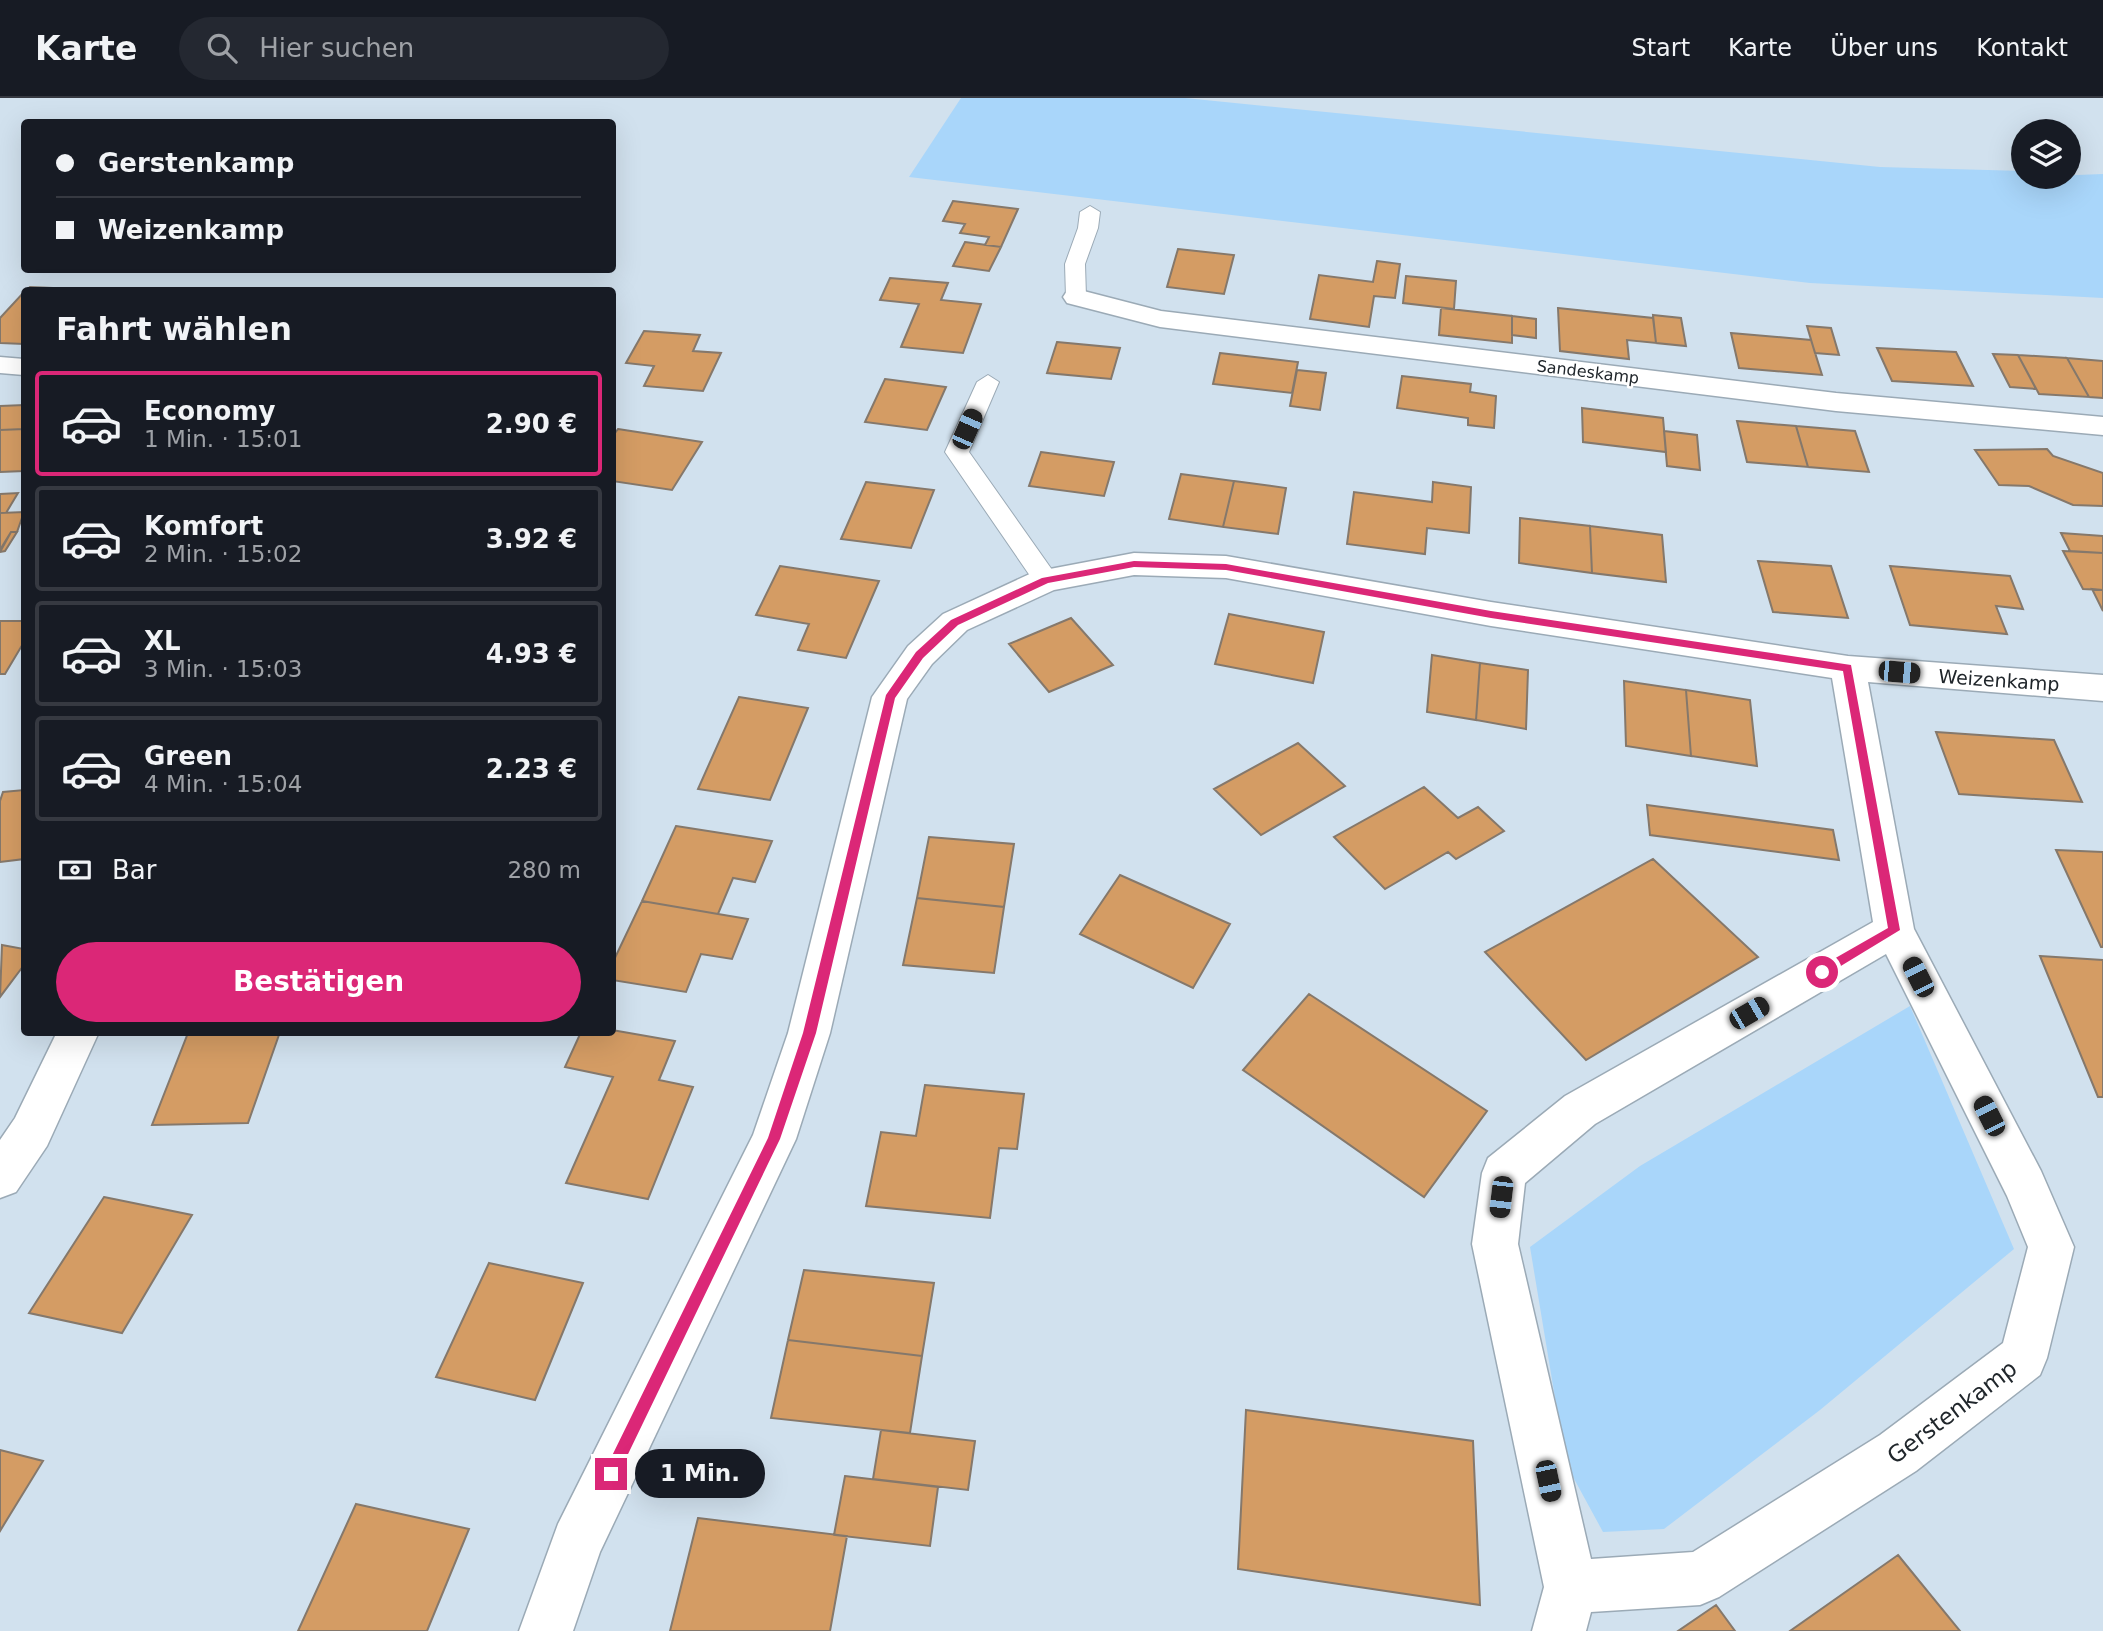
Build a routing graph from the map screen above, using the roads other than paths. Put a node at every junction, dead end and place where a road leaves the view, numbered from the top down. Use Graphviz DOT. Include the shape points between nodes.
graph roads {
  1 [pos="1090,212"];
  2 [pos="1076,297"];
  3 [pos="0,365"];
  4 [pos="21,367"];
  5 [pos="988,382"];
  6 [pos="2103,426"];
  7 [pos="1046,580"];
  8 [pos="1848,668"];
  9 [pos="2103,688"];
  10 [pos="1894,930"];
  11 [pos="76,1036"];
  12 [pos="15,1133"];
  13 [pos="0,1177"];
  14 [pos="1571,1587"];
  15 [pos="546,1631"];
  16 [pos="1559,1631"];
  1 -- 2 [label="lane" via="1075,264"];
  2 -- 6 [label="street, Sandeskamp" via="1160,319 1836,401"];
  3 -- 4 [label="street"];
  5 -- 7 [label="lane" via="957,452"];
  7 -- 8 [label="street, Weizenkamp" via="1134,564 1226,567 1491,614"];
  7 -- 15 [label="street, Weizenkamp" via="955,622 920,655 890,697 810,1033 774,1139 577,1543"];
  8 -- 9 [label="street, Weizenkamp"];
  8 -- 10 [label="street, Gerstenkamp"];
  10 -- 14 [label="street" via="1580,1111 1504,1174 1495,1244"];
  10 -- 14 [label="street, Gerstenkamp" via="2025,1186 2051,1247 2023,1359 1898,1453 1700,1578"];
  11 -- 12 [label="street"];
  12 -- 13 [label="street"];
  14 -- 16 [label="street"];
}
